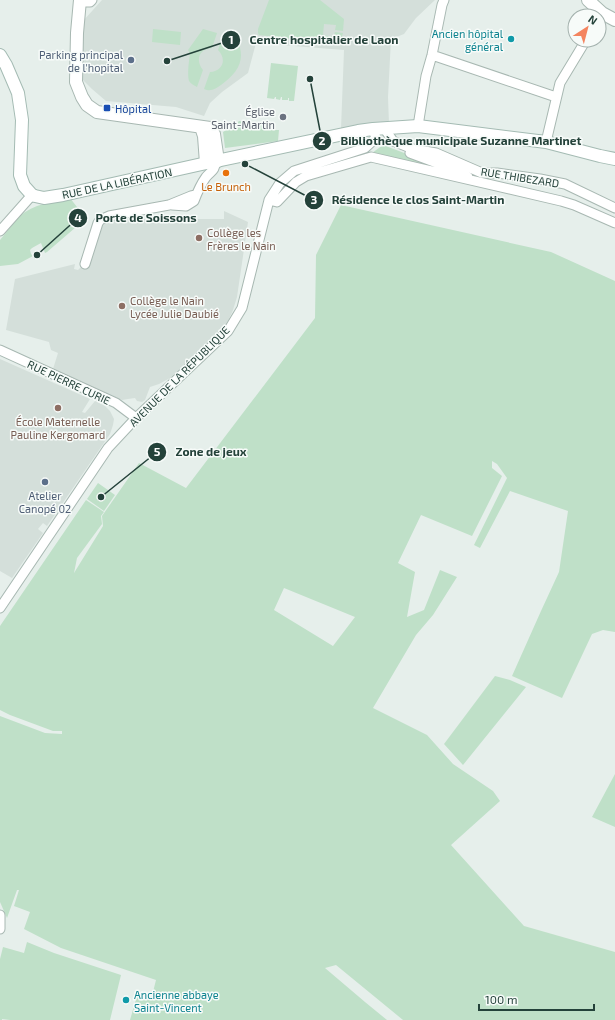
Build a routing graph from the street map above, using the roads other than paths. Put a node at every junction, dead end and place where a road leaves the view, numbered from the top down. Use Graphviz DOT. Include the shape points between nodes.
graph roads {
  1 [pos="92,0"];
  2 [pos="444,0"];
  3 [pos="588,0"];
  4 [pos="80,1"];
  5 [pos="594,8"];
  6 [pos="581,48"];
  7 [pos="0,55"];
  8 [pos="432,55"];
  9 [pos="556,97"];
  10 [pos="418,126"];
  11 [pos="378,131"];
  12 [pos="546,142"];
  13 [pos="615,159"];
  14 [pos="210,162"];
  15 [pos="205,178"];
  16 [pos="476,182"];
  17 [pos="32,196"];
  18 [pos="269,200"];
  19 [pos="615,208"];
  20 [pos="615,223"];
  21 [pos="0,231"];
  22 [pos="85,264"];
  23 [pos="0,350"];
  24 [pos="136,418"];
  25 [pos="0,608"];
  26 [pos="0,915"];
  27 [pos="0,930"];
  1 -- 4 [label="street"];
  2 -- 8 [label="street"];
  3 -- 5 [label="main road"];
  4 -- 14 [label="main road" via="76,82 87,105 97,112 201,127"];
  6 -- 9 [label="street" via="560,84"];
  7 -- 17 [label="main road" via="18,93 22,120 20,175"];
  8 -- 9 [label="street"];
  8 -- 10 [label="street"];
  9 -- 12 [label="street"];
  10 -- 11 [label="main road, RUE DE LA LIBÉRATION"];
  10 -- 12 [label="main road, RUE DE LA LIBÉRATION"];
  11 -- 14 [label="main road, RUE DE LA LIBÉRATION" via="358,131"];
  11 -- 16 [label="street" via="412,154 453,169"];
  11 -- 18 [label="street, AVENUE DE LA RÉPUBLIQUE" via="365,148 294,171 280,183"];
  11 -- 19 [label="street, RUE THIBEZARD" via="393,141 413,149 436,153 482,174 497,173 565,184"];
  12 -- 13 [label="main road, RUE DE LA LIBÉRATION"];
  14 -- 15 [label="street"];
  14 -- 15 [label="street" via="215,168"];
  14 -- 17 [label="main road, RUE DE LA LIBÉRATION" via="63,195 44,198"];
  15 -- 22 [label="street" via="194,201 186,206 169,205 100,220"];
  16 -- 18 [label="street" via="370,157 306,176 296,182 277,202"];
  16 -- 20 [label="street" via="561,200"];
  17 -- 21 [label="street"];
  18 -- 24 [label="street, AVENUE DE LA RÉPUBLIQUE" via="242,308 228,331"];
  23 -- 24 [label="street, RUE PIERRE CURIE" via="116,403"];
  24 -- 25 [label="street, AVENUE DE LA RÉPUBLIQUE" via="108,448"];
  26 -- 27 [label="street"];
}
